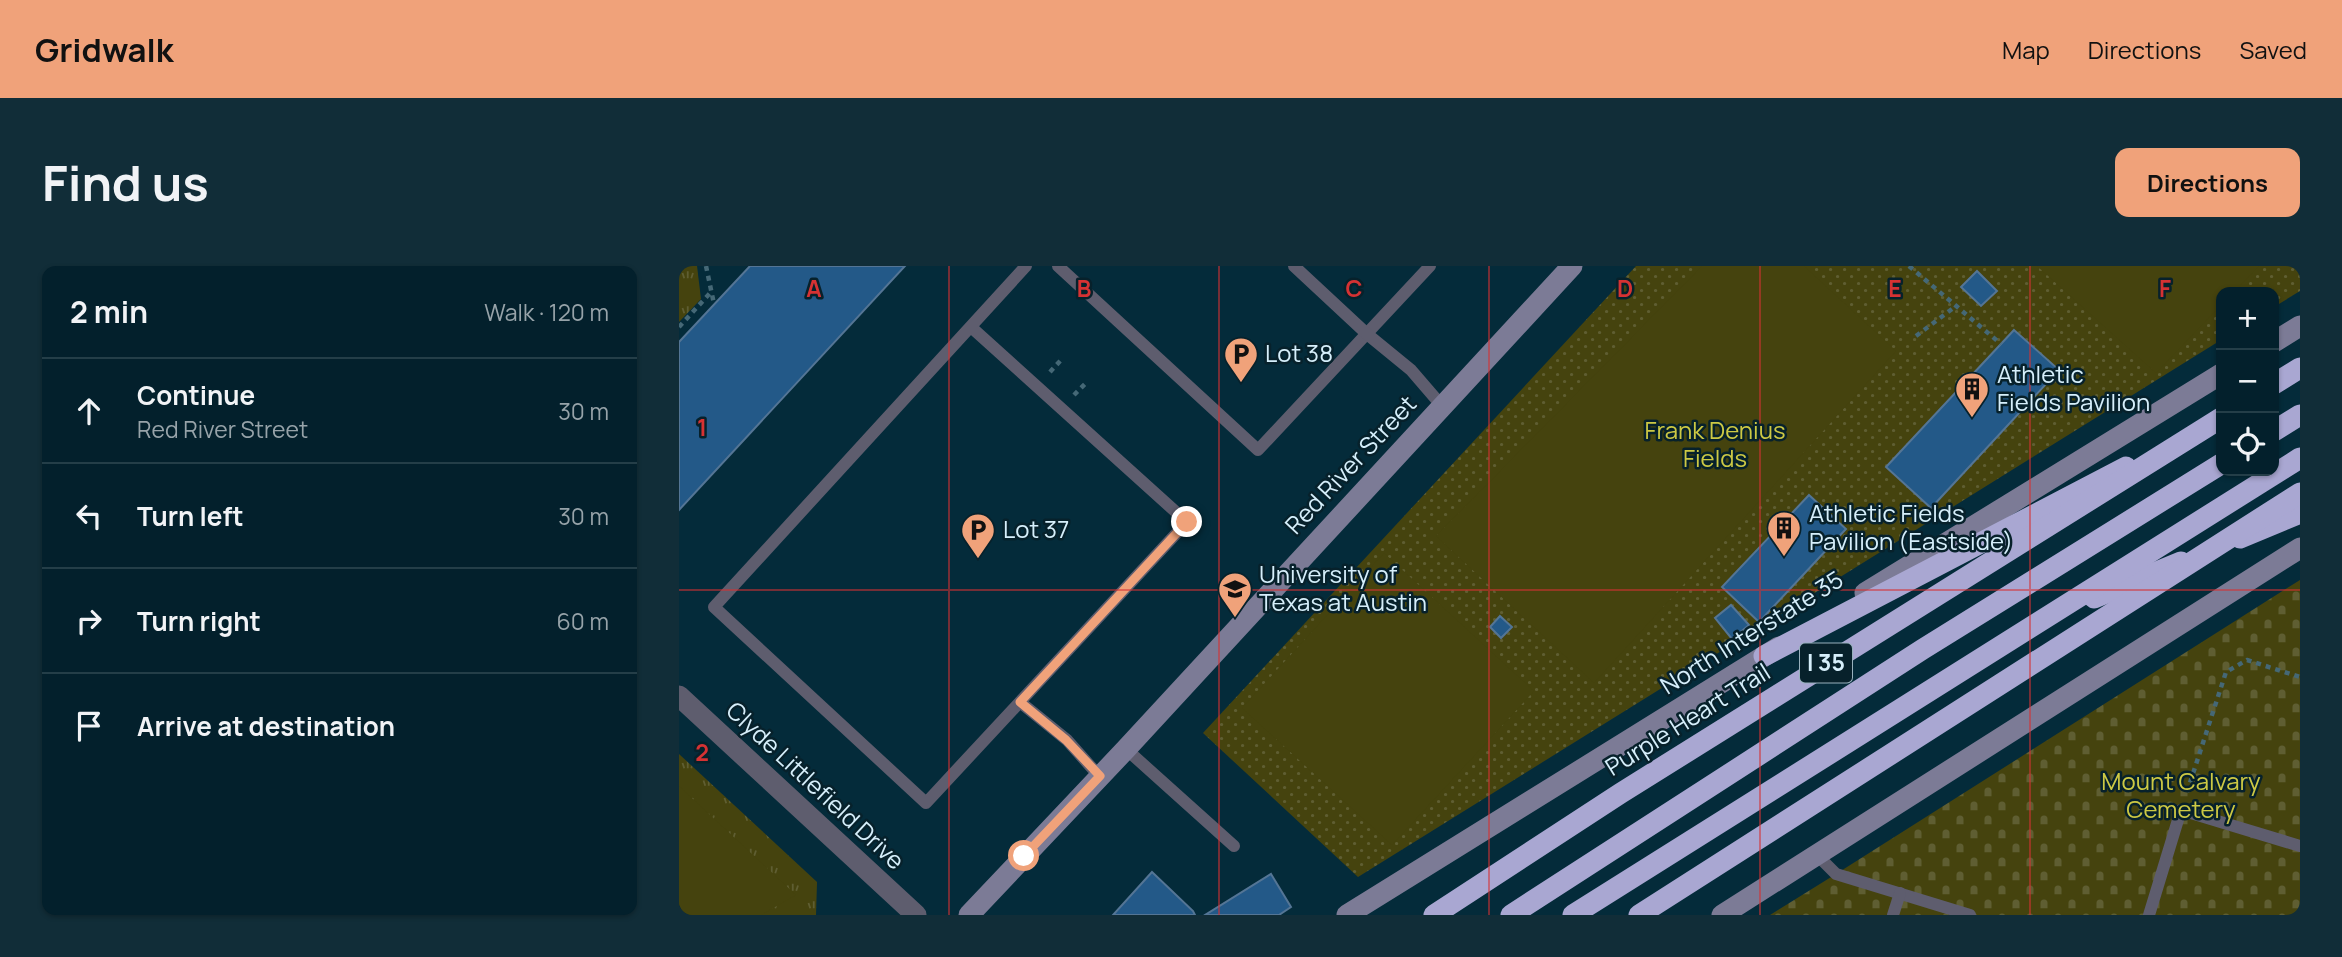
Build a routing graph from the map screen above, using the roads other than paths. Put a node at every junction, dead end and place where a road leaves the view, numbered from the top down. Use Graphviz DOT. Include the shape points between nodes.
graph roads {
  1 [pos="1027,266"];
  2 [pos="1058,266"];
  3 [pos="1294,266"];
  4 [pos="1430,266"];
  5 [pos="1572,266"];
  6 [pos="2300,326"];
  7 [pos="971,327"];
  8 [pos="1367,334"];
  9 [pos="2279,339"];
  10 [pos="2300,368"];
  11 [pos="2216,377"];
  12 [pos="2300,377"];
  13 [pos="2279,381"];
  14 [pos="2279,388"];
  15 [pos="1442,405"];
  16 [pos="2300,415"];
  17 [pos="2216,421"];
  18 [pos="2216,421"];
  19 [pos="2279,428"];
  20 [pos="2300,458"];
  21 [pos="2216,467"];
  22 [pos="2300,492"];
  23 [pos="2300,513"];
  24 [pos="2300,548"];
  25 [pos="2037,622"];
  26 [pos="1764,656"];
  27 [pos="679,696"];
  28 [pos="1020,702"];
  29 [pos="1126,749"];
  30 [pos="1100,776"];
  31 [pos="1234,846"];
  32 [pos="2300,846"];
  33 [pos="1817,855"];
  34 [pos="1900,893"];
  35 [pos="916,915"];
  36 [pos="968,915"];
  37 [pos="1347,915"];
  38 [pos="1434,915"];
  39 [pos="1511,915"];
  40 [pos="1573,915"];
  41 [pos="1639,915"];
  42 [pos="1722,915"];
  43 [pos="1893,915"];
  44 [pos="1970,915"];
  45 [pos="2150,915"];
  1 -- 7 [label="lane"];
  2 -- 8 [label="lane" via="1258,450"];
  3 -- 8 [label="lane"];
  4 -- 8 [label="lane"];
  5 -- 15 [label="main road, Red River Street"];
  6 -- 9 [label="main road"];
  7 -- 28 [label="lane" via="1187,522"];
  7 -- 28 [label="lane" via="714,607 926,803"];
  8 -- 15 [label="lane" via="1411,370"];
  10 -- 13 [label="highway"];
  11 -- 26 [label="main road, North Interstate 35"];
  12 -- 14 [label="highway"];
  15 -- 29 [label="main road, Red River Street"];
  16 -- 19 [label="highway"];
  17 -- 26 [label="highway"];
  18 -- 38 [label="highway, Purple Heart Trail / I 35, bridge"];
  20 -- 25 [label="highway"];
  21 -- 39 [label="highway, I 35" via="1923,649"];
  22 -- 41 [label="highway, bridge"];
  23 -- 25 [label="highway"];
  24 -- 33 [label="main road"];
  25 -- 40 [label="highway"];
  26 -- 37 [label="main road, North Interstate 35"];
  27 -- 35 [label="street, Clyde Littlefield Drive"];
  28 -- 30 [label="lane"];
  29 -- 30 [label="main road, Red River Street"];
  29 -- 31 [label="lane"];
  30 -- 36 [label="main road, Red River Street"];
  32 -- 45 [label="lane" via="2181,810"];
  33 -- 34 [label="lane" via="1836,874"];
  33 -- 42 [label="main road"];
  34 -- 43 [label="lane"];
  34 -- 44 [label="lane"];
}
